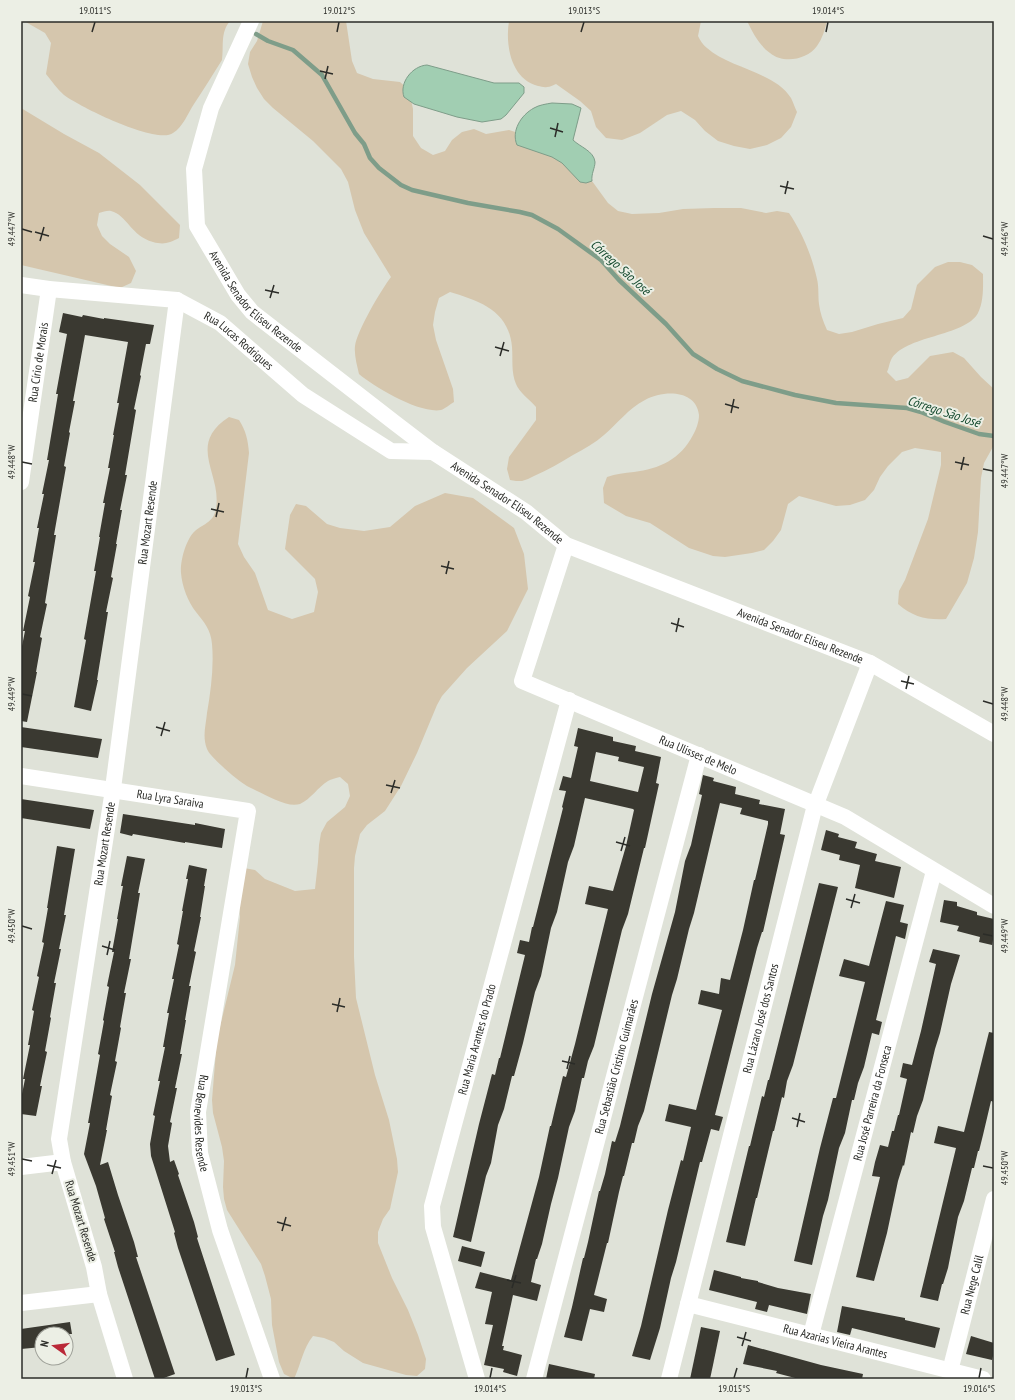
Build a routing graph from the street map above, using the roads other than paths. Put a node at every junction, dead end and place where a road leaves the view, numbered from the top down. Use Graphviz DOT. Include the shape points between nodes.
graph roads {
  1 [pos="251,21"];
  2 [pos="21,285"];
  3 [pos="49,289"];
  4 [pos="178,300"];
  5 [pos="433,452"];
  6 [pos="21,482"];
  7 [pos="566,545"];
  8 [pos="870,663"];
  9 [pos="569,700"];
  10 [pos="994,734"];
  11 [pos="699,755"];
  12 [pos="21,776"];
  13 [pos="112,790"];
  14 [pos="816,805"];
  15 [pos="248,811"];
  16 [pos="934,870"];
  17 [pos="994,906"];
  18 [pos="63,1162"];
  19 [pos="21,1167"];
  20 [pos="994,1199"];
  21 [pos="99,1294"];
  22 [pos="21,1303"];
  23 [pos="688,1304"];
  24 [pos="811,1335"];
  25 [pos="950,1371"];
  26 [pos="125,1379"];
  27 [pos="272,1379"];
  28 [pos="477,1379"];
  29 [pos="534,1379"];
  30 [pos="669,1379"];
  31 [pos="982,1379"];
  1 -- 5 [label="street, Avenida Senador Eliseu Rezende" via="211,108 194,169 197,226 238,295 252,312"];
  2 -- 3 [label="street, Rua Lucas Rodrigues"];
  3 -- 4 [label="street, Rua Lucas Rodrigues"];
  3 -- 6 [label="street, Rua Círio de Morais"];
  4 -- 5 [label="street, Rua Lucas Rodrigues" via="220,323 303,395 391,451"];
  4 -- 13 [label="street, Rua Mozart Resende"];
  5 -- 7 [label="street, Avenida Senador Eliseu Rezende" via="526,512"];
  7 -- 8 [label="street, Avenida Senador Eliseu Rezende"];
  7 -- 9 [label="street, Rua Ulisses de Melo" via="522,681"];
  8 -- 10 [label="street, Avenida Senador Eliseu Rezende"];
  8 -- 14 [label="street, Rua Lázaro José dos Santos"];
  9 -- 11 [label="street, Rua Ulisses de Melo"];
  9 -- 28 [label="street, Rua Maria Arantes do Prado" via="432,1206 434,1227"];
  11 -- 14 [label="street, Rua Ulisses de Melo"];
  11 -- 29 [label="street, Rua Sebastião Cristino Guimarães"];
  12 -- 13 [label="street, Rua Lyra Saraiva"];
  13 -- 15 [label="street, Rua Lyra Saraiva"];
  13 -- 18 [label="street, Rua Mozart Resende" via="59,1139"];
  14 -- 16 [label="street, Rua Ulisses de Melo" via="845,817"];
  14 -- 23 [label="street, Rua Lázaro José dos Santos"];
  15 -- 27 [label="street, Rua Benevides Resende" via="198,1112 200,1153 220,1230"];
  16 -- 17 [label="street, Rua Ulisses de Melo"];
  16 -- 24 [label="street, Rua José Parreira da Fonseca"];
  18 -- 19 [label="street"];
  18 -- 21 [label="street, Rua Mozart Resende" via="94,1266"];
  20 -- 25 [label="street, Rua Nege Calil"];
  21 -- 22 [label="street"];
  21 -- 26 [label="street, Rua Mozart Resende"];
  23 -- 24 [label="street, Rua Azarias Vieira Arantes"];
  23 -- 30 [label="street, Rua Lázaro José dos Santos"];
  24 -- 25 [label="street, Rua Azarias Vieira Arantes"];
  25 -- 31 [label="street, Rua Azarias Vieira Arantes"];
}
